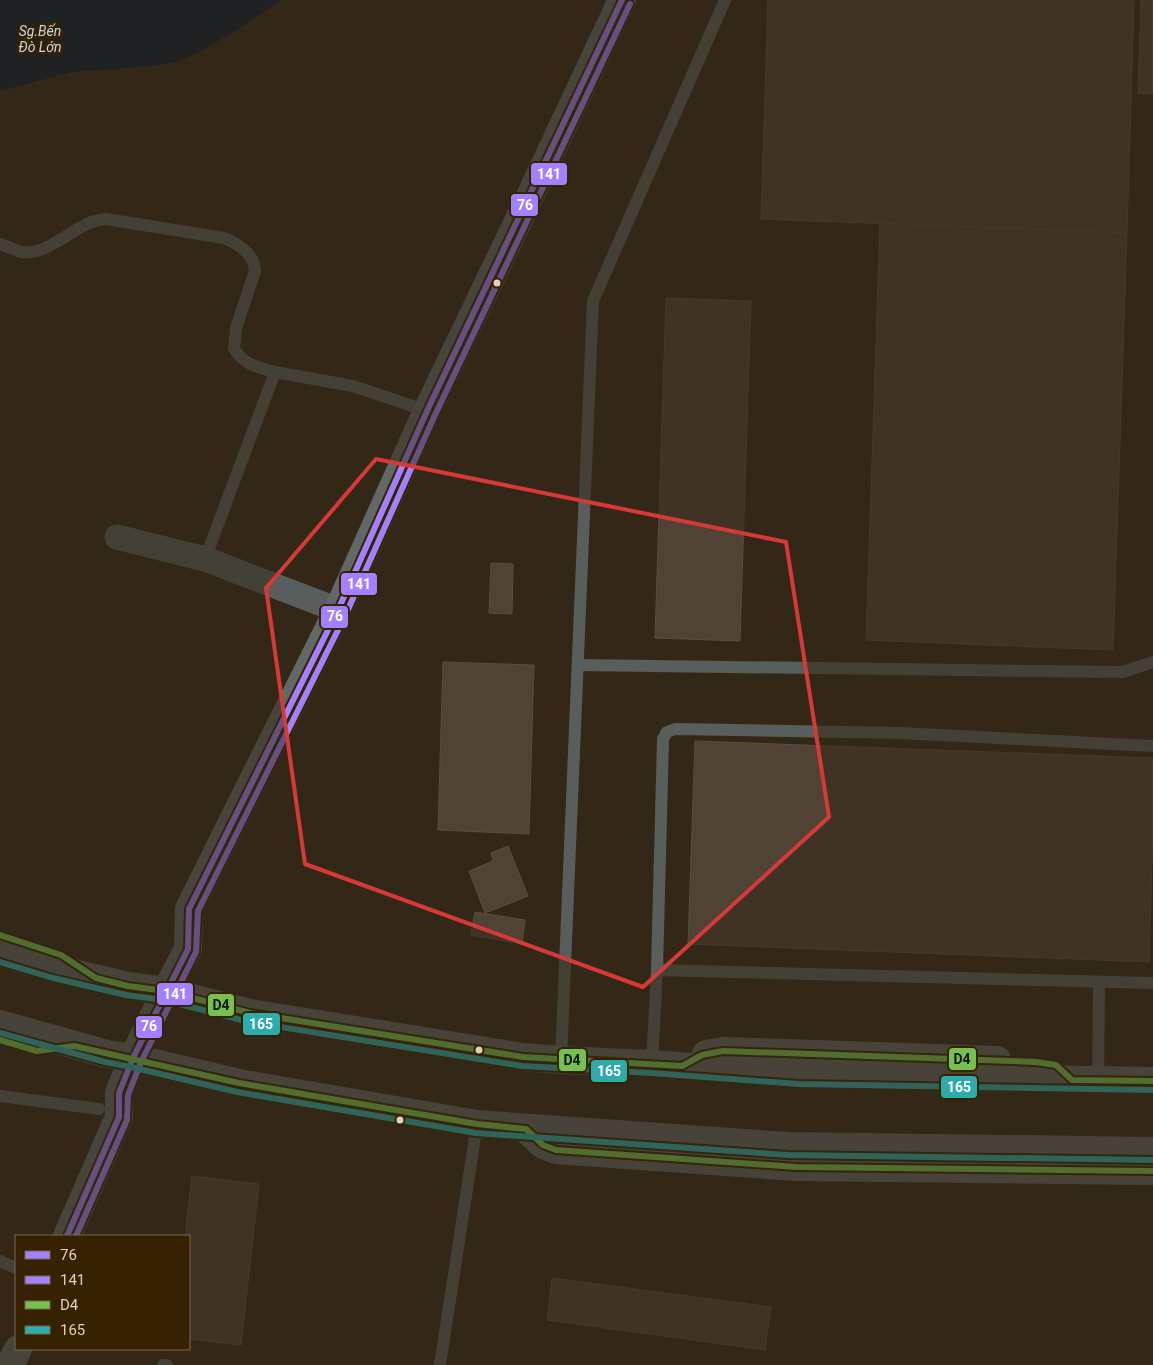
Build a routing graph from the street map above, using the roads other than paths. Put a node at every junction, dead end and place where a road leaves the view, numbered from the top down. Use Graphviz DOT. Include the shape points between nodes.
graph roads {
  1 [pos="622,0"];
  2 [pos="725,0"];
  3 [pos="0,244"];
  4 [pos="276,372"];
  5 [pos="427,411"];
  6 [pos="117,537"];
  7 [pos="205,560"];
  8 [pos="338,610"];
  9 [pos="1153,662"];
  10 [pos="578,665"];
  11 [pos="1153,746"];
  12 [pos="0,935"];
  13 [pos="0,953"];
  14 [pos="657,970"];
  15 [pos="96,978"];
  16 [pos="1099,982"];
  17 [pos="1153,983"];
  18 [pos="166,991"];
  19 [pos="0,1024"];
  20 [pos="0,1040"];
  21 [pos="74,1046"];
  22 [pos="133,1058"];
  23 [pos="561,1060"];
  24 [pos="652,1064"];
  25 [pos="1098,1081"];
  26 [pos="1153,1082"];
  27 [pos="0,1096"];
  28 [pos="99,1109"];
  29 [pos="477,1124"];
  30 [pos="526,1128"];
  31 [pos="1153,1151"];
  32 [pos="1153,1171"];
  33 [pos="67,1235"];
  34 [pos="0,1261"];
  35 [pos="15,1268"];
  36 [pos="18,1350"];
  37 [pos="10,1365"];
  38 [pos="163,1365"];
  39 [pos="167,1365"];
  40 [pos="440,1365"];
  1 -- 5 [label="main road"];
  2 -- 10 [label="lane" via="593,302"];
  3 -- 4 [label="lane" via="24,252 37,251 84,224 106,219 234,242 247,252 255,271 236,328 234,348 250,365"];
  4 -- 5 [label="lane" via="354,386"];
  4 -- 7 [label="lane"];
  5 -- 8 [label="main road"];
  6 -- 7 [label="street"];
  7 -- 8 [label="street"];
  8 -- 18 [label="main road" via="190,909 188,949"];
  9 -- 10 [label="lane" via="1123,672"];
  10 -- 23 [label="lane"];
  11 -- 14 [label="lane" via="900,734 675,729 667,732 663,739"];
  12 -- 15 [label="main road" via="61,955"];
  13 -- 15 [label="main road"];
  14 -- 16 [label="lane"];
  14 -- 24 [label="lane"];
  15 -- 18 [label="main road"];
  16 -- 17 [label="lane"];
  16 -- 25 [label="lane"];
  18 -- 22 [label="main road"];
  18 -- 23 [label="main road" via="250,1013"];
  19 -- 21 [label="main road"];
  20 -- 21 [label="main road" via="37,1051"];
  21 -- 22 [label="main road"];
  22 -- 29 [label="main road" via="296,1094"];
  22 -- 33 [label="main road" via="119,1093 119,1117"];
  23 -- 24 [label="main road"];
  24 -- 25 [label="main road" via="798,1075"];
  25 -- 26 [label="main road"];
  27 -- 28 [label="lane"];
  29 -- 30 [label="main road"];
  29 -- 40 [label="lane"];
  30 -- 31 [label="main road" via="788,1146"];
  30 -- 32 [label="main road" via="543,1145 556,1150 777,1166"];
  34 -- 35 [label="lane"];
  36 -- 37 [label="main road"];
  38 -- 39 [label="lane"];
}
